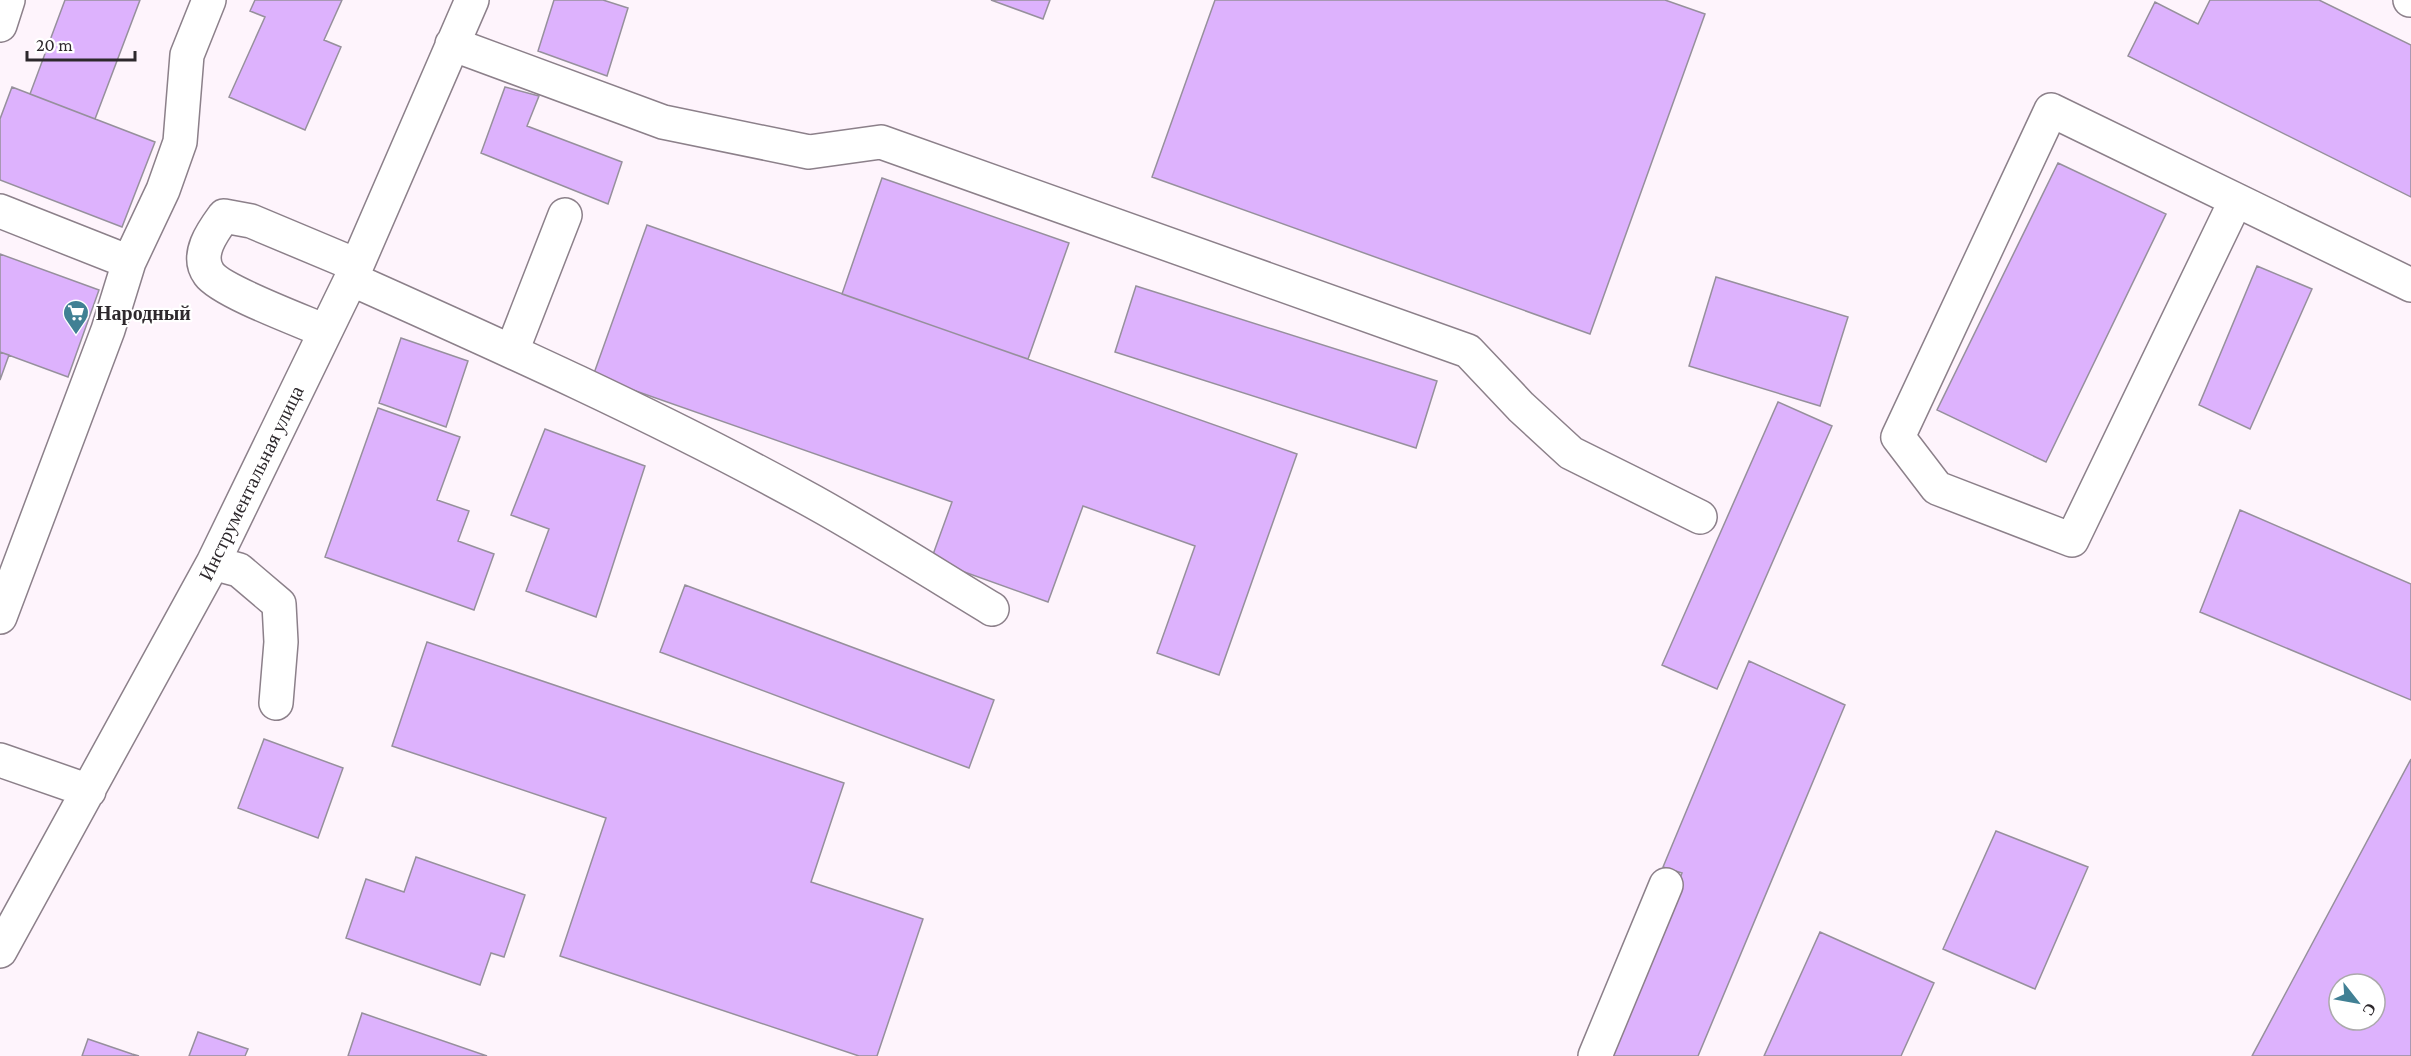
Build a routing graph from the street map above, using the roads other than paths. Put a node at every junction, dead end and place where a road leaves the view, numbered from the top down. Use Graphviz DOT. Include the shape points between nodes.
graph roads {
  1 [pos="8,0"];
  2 [pos="208,0"];
  3 [pos="472,0"];
  4 [pos="0,24"];
  5 [pos="452,44"];
  6 [pos="2236,200"];
  7 [pos="0,211"];
  8 [pos="565,215"];
  9 [pos="129,262"];
  10 [pos="353,272"];
  11 [pos="2411,285"];
  12 [pos="325,331"];
  13 [pos="512,351"];
  14 [pos="1700,517"];
  15 [pos="213,563"];
  16 [pos="992,609"];
  17 [pos="0,617"];
  18 [pos="276,703"];
  19 [pos="0,760"];
  20 [pos="89,791"];
  21 [pos="1666,885"];
  22 [pos="0,951"];
  23 [pos="1595,1056"];
  1 -- 4 [label="street"];
  2 -- 9 [label="street" via="187,55 180,142 163,190"];
  3 -- 5 [label="street, Инструментальная улица"];
  5 -- 10 [label="street, Инструментальная улица"];
  5 -- 14 [label="street" via="663,122 809,152 881,142 1468,351 1572,453"];
  6 -- 6 [label="street" via="2051,110 1898,437 1937,488 2073,540"];
  6 -- 11 [label="street"];
  7 -- 9 [label="street"];
  8 -- 13 [label="street"];
  9 -- 17 [label="street" via="108,330"];
  10 -- 12 [label="street, Инструментальная улица"];
  10 -- 12 [label="street" via="251,221 224,216 210,234 203,258 209,274 237,293"];
  10 -- 13 [label="street"];
  12 -- 15 [label="street, Инструментальная улица"];
  13 -- 16 [label="street" via="803,496"];
  15 -- 18 [label="street" via="239,570 279,604 281,642"];
  15 -- 20 [label="street, Инструментальная улица"];
  19 -- 20 [label="street"];
  20 -- 22 [label="street, Инструментальная улица"];
  21 -- 23 [label="street"];
}
